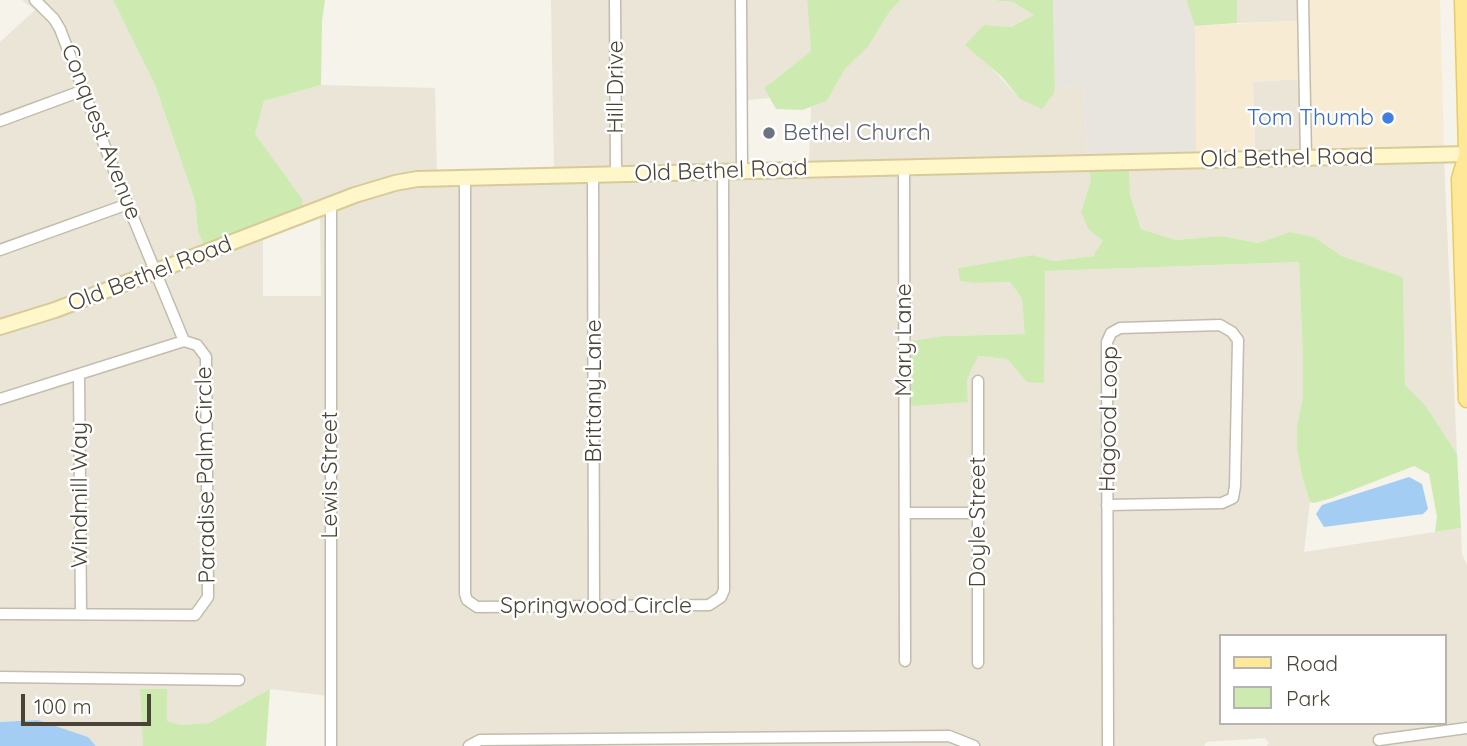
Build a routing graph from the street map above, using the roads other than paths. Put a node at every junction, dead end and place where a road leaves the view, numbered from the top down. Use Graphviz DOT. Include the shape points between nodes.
graph roads {
  1 [pos="35,0"];
  2 [pos="615,0"];
  3 [pos="741,0"];
  4 [pos="1303,0"];
  5 [pos="1462,0"];
  6 [pos="84,90"];
  7 [pos="0,121"];
  8 [pos="1467,149"];
  9 [pos="1467,154"];
  10 [pos="1306,158"];
  11 [pos="904,166"];
  12 [pos="742,170"];
  13 [pos="723,171"];
  14 [pos="593,174"];
  15 [pos="616,174"];
  16 [pos="465,177"];
  17 [pos="128,204"];
  18 [pos="331,204"];
  19 [pos="0,250"];
  20 [pos="155,272"];
  21 [pos="0,327"];
  22 [pos="184,341"];
  23 [pos="79,375"];
  24 [pos="978,381"];
  25 [pos="0,399"];
  26 [pos="1467,399"];
  27 [pos="1107,505"];
  28 [pos="905,513"];
  29 [pos="978,513"];
  30 [pos="594,607"];
  31 [pos="0,614"];
  32 [pos="80,614"];
  33 [pos="905,661"];
  34 [pos="978,663"];
  35 [pos="0,677"];
  36 [pos="239,680"];
  37 [pos="1467,729"];
  38 [pos="1379,740"];
  39 [pos="331,746"];
  40 [pos="470,746"];
  41 [pos="974,746"];
  42 [pos="1108,746"];
  1 -- 6 [label="street, Conquest Avenue" via="61,29"];
  2 -- 15 [label="street, Hill Drive"];
  3 -- 12 [label="street"];
  4 -- 10 [label="street"];
  5 -- 8 [label="main road"];
  6 -- 7 [label="street"];
  6 -- 17 [label="street, Conquest Avenue"];
  9 -- 10 [label="street, Old Bethel Road"];
  9 -- 26 [label="main road" via="1460,179"];
  10 -- 11 [label="street, Old Bethel Road"];
  11 -- 12 [label="street, Old Bethel Road"];
  11 -- 28 [label="street, Mary Lane"];
  12 -- 13 [label="street, Old Bethel Road"];
  13 -- 15 [label="street, Old Bethel Road"];
  13 -- 30 [label="street, Springwood Circle" via="724,590 709,606"];
  14 -- 15 [label="street, Old Bethel Road"];
  14 -- 16 [label="street, Old Bethel Road"];
  14 -- 30 [label="street, Brittany Lane"];
  16 -- 18 [label="street, Old Bethel Road" via="395,183"];
  16 -- 30 [label="street, Springwood Circle" via="465,594 477,607"];
  17 -- 19 [label="street"];
  17 -- 20 [label="street, Conquest Avenue"];
  18 -- 20 [label="street, Old Bethel Road"];
  18 -- 39 [label="street, Lewis Street"];
  20 -- 21 [label="street, Old Bethel Road"];
  20 -- 22 [label="street, Conquest Avenue"];
  22 -- 23 [label="street, Paradise Palm Circle"];
  22 -- 32 [label="street, Paradise Palm Circle" via="197,345 206,357 208,597 195,615"];
  23 -- 25 [label="street, Paradise Palm Circle"];
  23 -- 32 [label="street, Windmill Way"];
  24 -- 29 [label="street, Doyle Street"];
  27 -- 27 [label="street, Hagood Loop" via="1107,342 1111,333 1120,328 1220,325 1232,332 1238,340 1233,498 1222,503"];
  27 -- 42 [label="street, Hagood Loop"];
  28 -- 29 [label="street"];
  28 -- 33 [label="street, Mary Lane"];
  29 -- 34 [label="street, Doyle Street"];
  31 -- 32 [label="street, Paradise Palm Circle"];
  35 -- 36 [label="street"];
  37 -- 38 [label="street"];
  40 -- 41 [label="street" via="480,740 949,736"];
}
